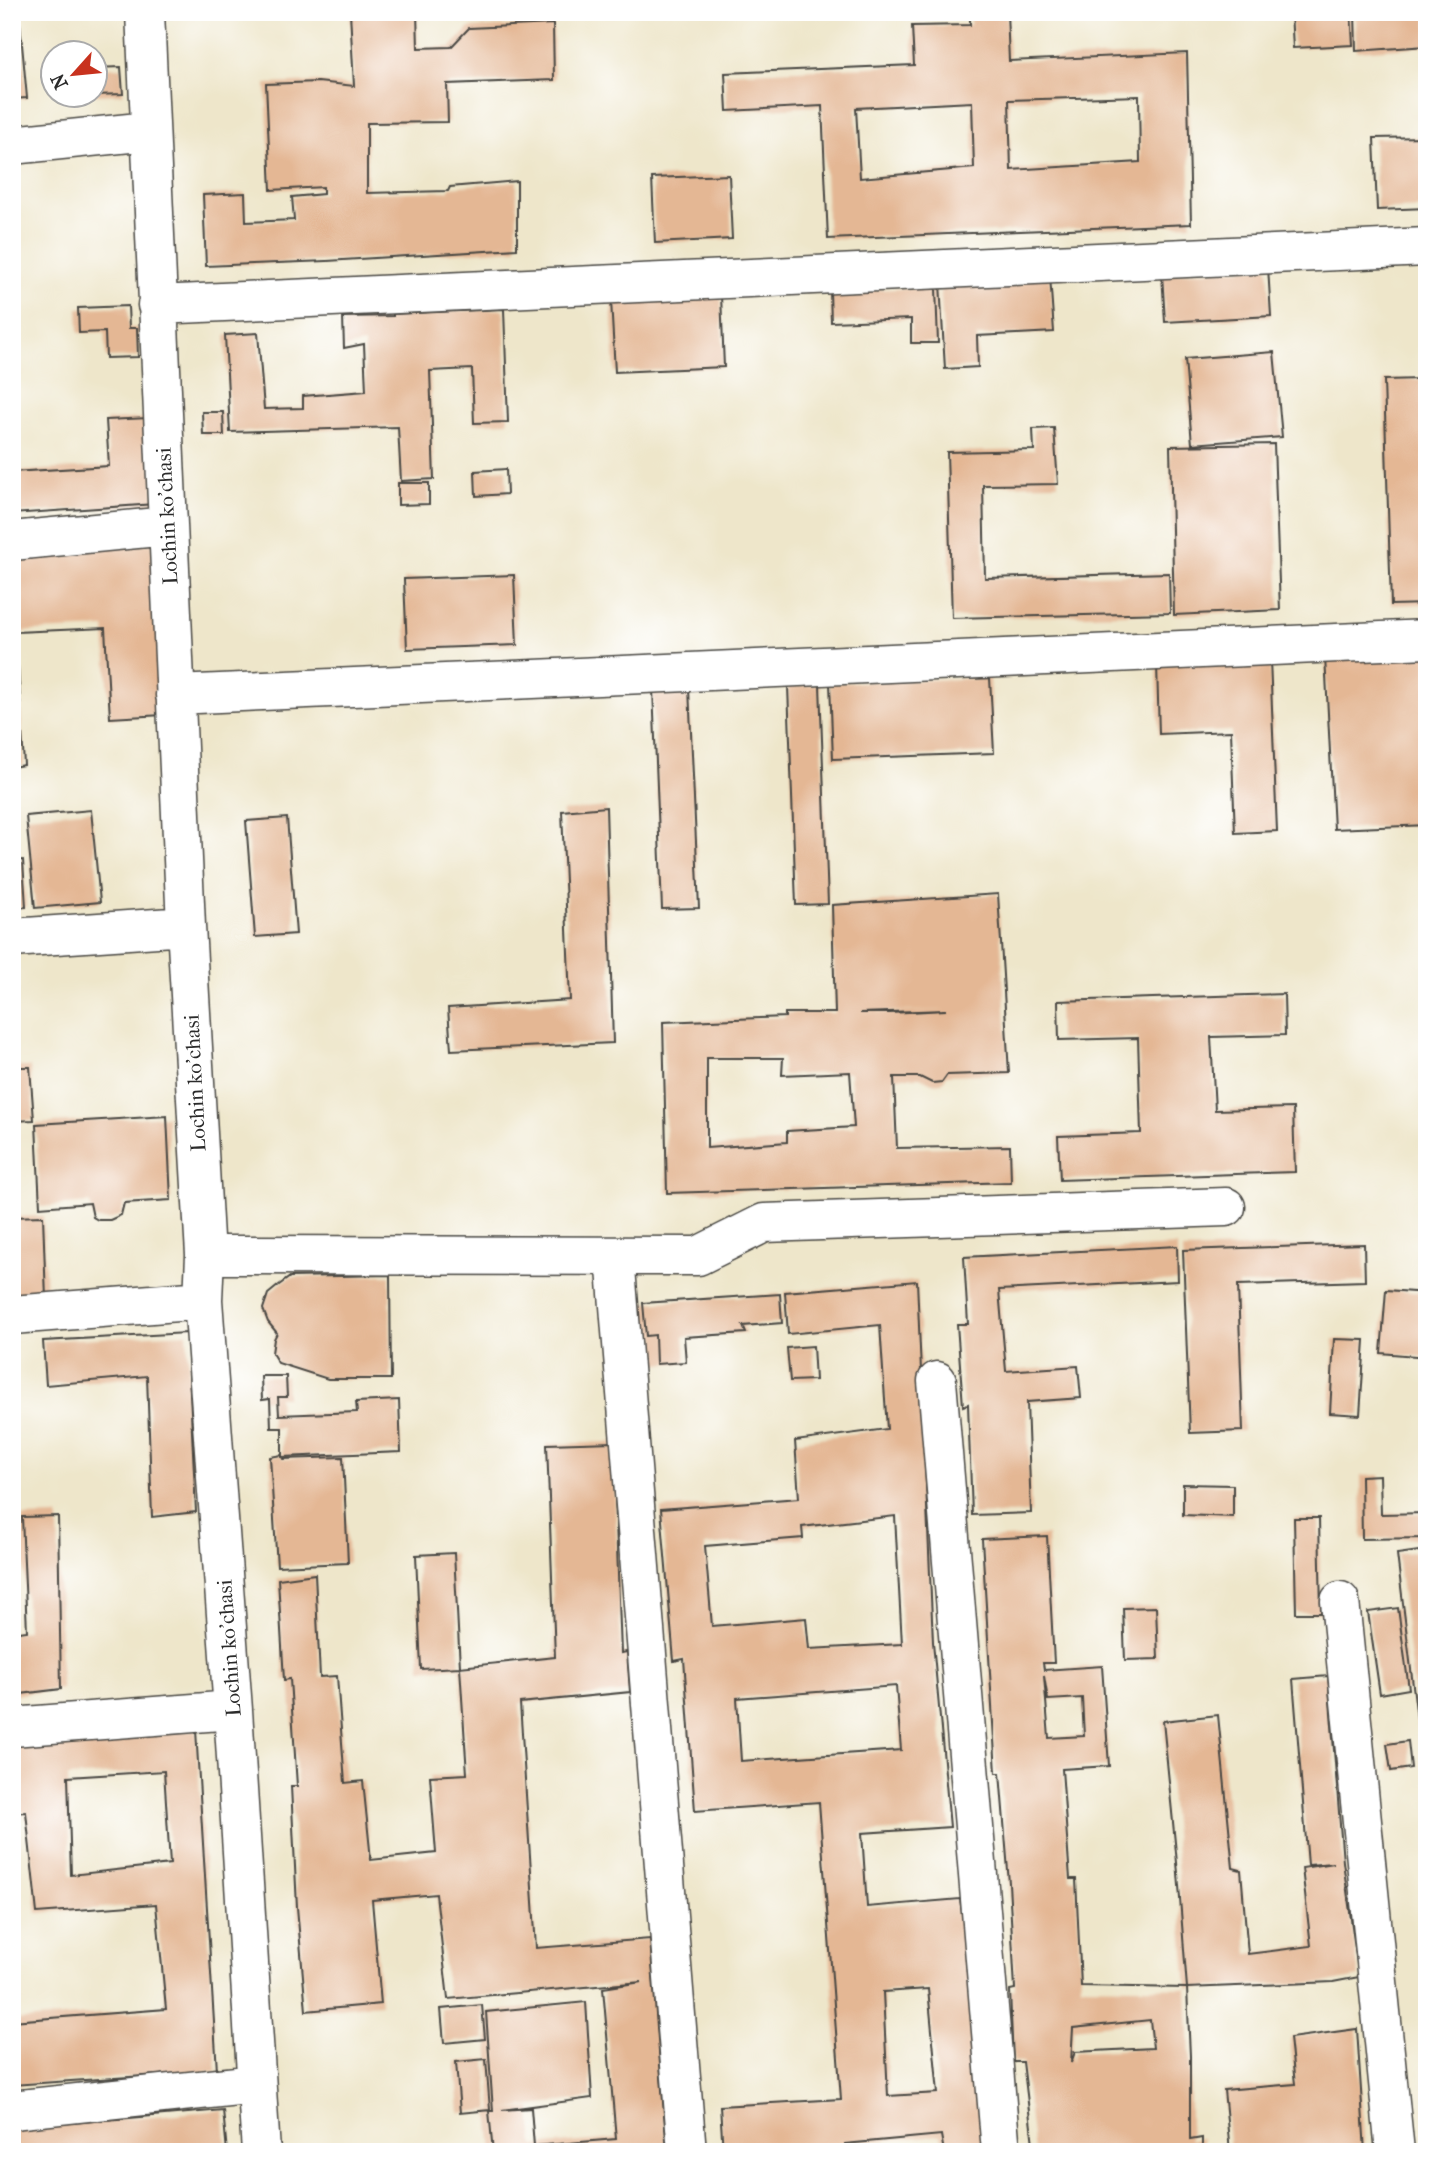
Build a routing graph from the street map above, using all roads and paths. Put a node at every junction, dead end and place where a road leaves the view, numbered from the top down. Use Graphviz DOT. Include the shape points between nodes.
graph roads {
  1 [pos="145,12"];
  2 [pos="149,131"];
  3 [pos="12,145"];
  4 [pos="1427,247"];
  5 [pos="157,305"];
  6 [pos="167,526"];
  7 [pos="12,541"];
  8 [pos="1427,639"];
  9 [pos="175,695"];
  10 [pos="186,926"];
  11 [pos="12,938"];
  12 [pos="1226,1207"];
  13 [pos="205,1255"];
  14 [pos="615,1256"];
  15 [pos="203,1300"];
  16 [pos="12,1315"];
  17 [pos="936,1381"];
  18 [pos="1340,1601"];
  19 [pos="233,1710"];
  20 [pos="12,1727"];
  21 [pos="257,2084"];
  22 [pos="12,2110"];
  23 [pos="261,2152"];
  24 [pos="687,2152"];
  25 [pos="1001,2152"];
  26 [pos="1395,2152"];
  1 -- 2 [label="street, Lochin ko'chasi"];
  2 -- 3 [label="street"];
  2 -- 5 [label="street, Lochin ko'chasi"];
  4 -- 5 [label="street"];
  5 -- 6 [label="street, Lochin ko'chasi"];
  6 -- 7 [label="street"];
  6 -- 9 [label="street, Lochin ko'chasi"];
  8 -- 9 [label="street"];
  9 -- 10 [label="street, Lochin ko'chasi"];
  10 -- 11 [label="street"];
  10 -- 13 [label="street, Lochin ko'chasi"];
  12 -- 14 [label="street" via="764,1223 698,1256"];
  13 -- 14 [label="street"];
  13 -- 15 [label="street, Lochin ko'chasi"];
  14 -- 24 [label="street"];
  15 -- 16 [label="street"];
  15 -- 19 [label="street, Lochin ko'chasi"];
  17 -- 25 [label="street"];
  18 -- 26 [label="street"];
  19 -- 20 [label="street"];
  19 -- 21 [label="street, Lochin ko'chasi"];
  21 -- 22 [label="street"];
  21 -- 23 [label="street, Lochin ko'chasi"];
}
